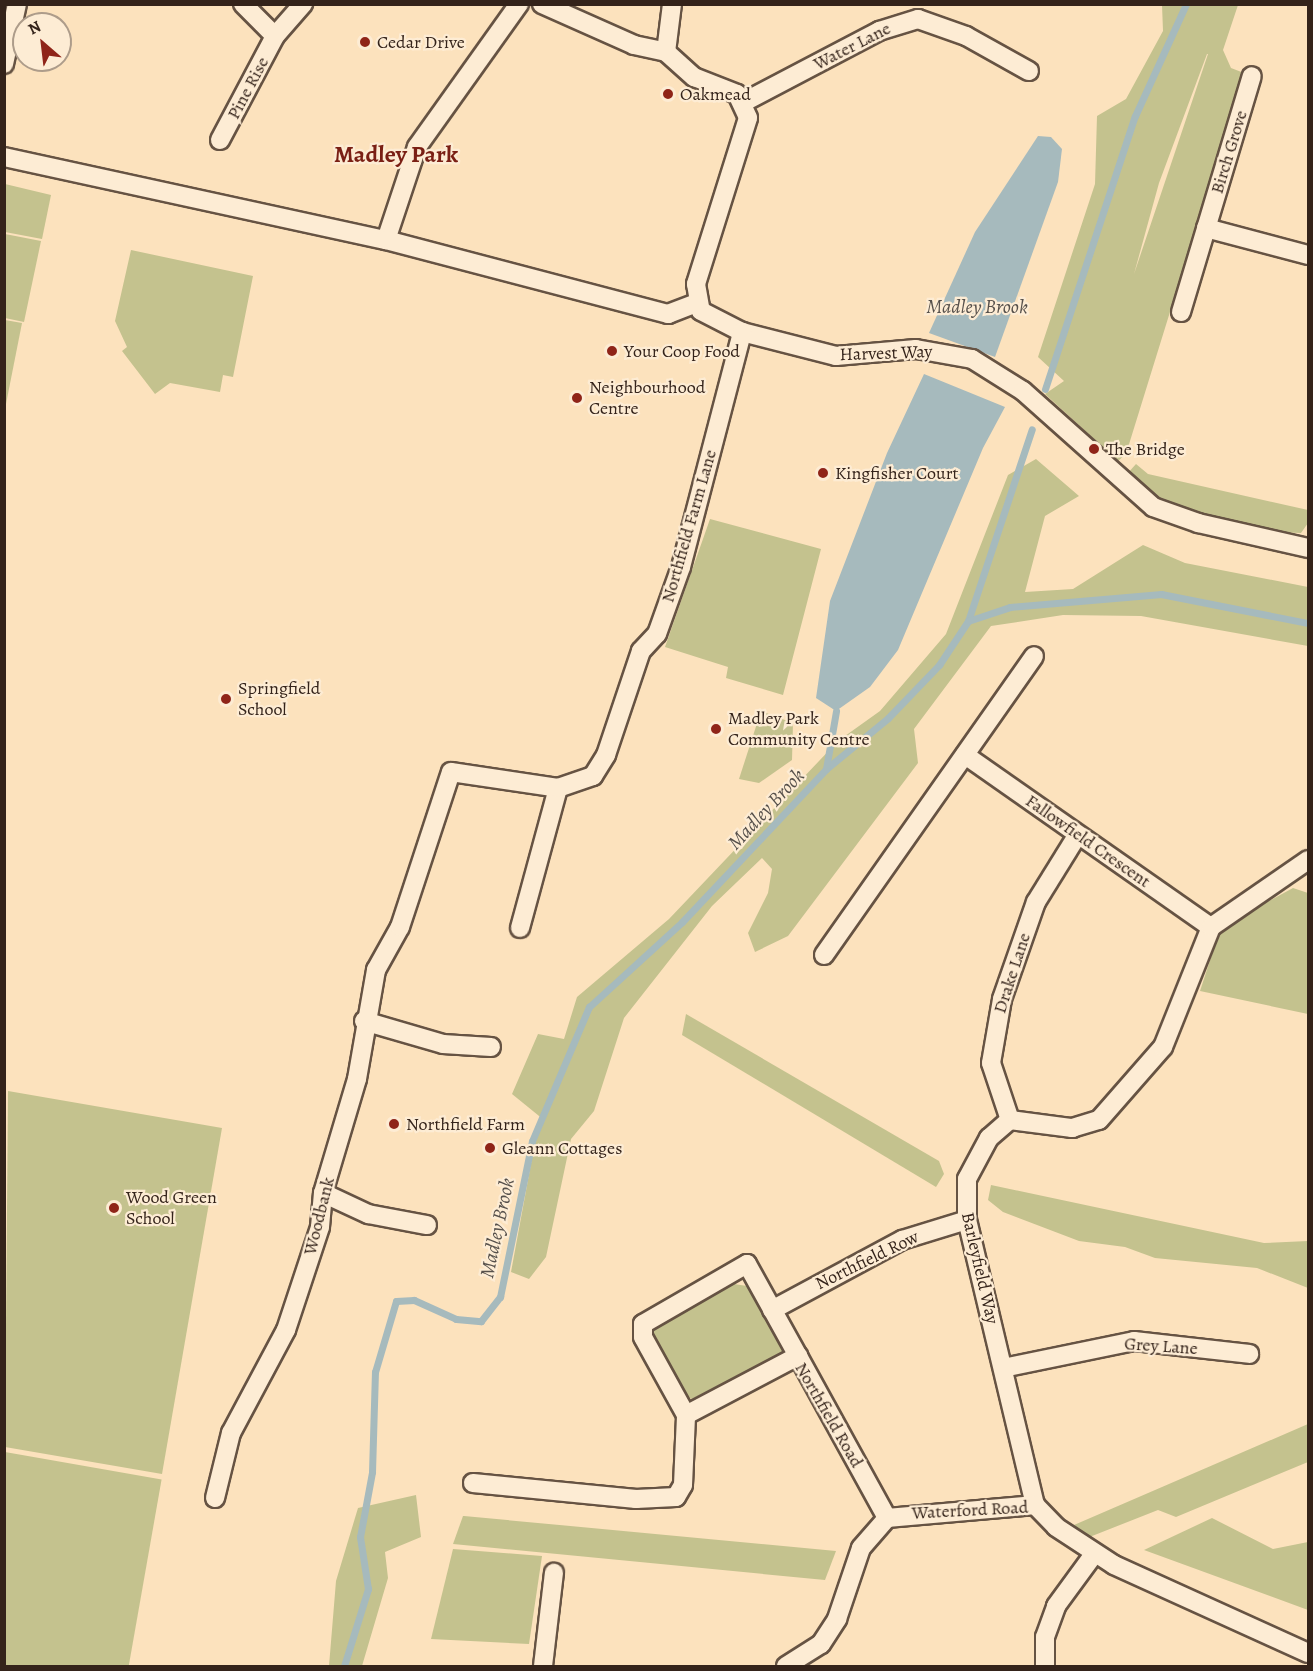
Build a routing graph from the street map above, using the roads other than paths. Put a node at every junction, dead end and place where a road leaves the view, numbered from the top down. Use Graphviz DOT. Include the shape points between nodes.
graph roads {
  1 [pos="17,4"];
  2 [pos="243,4"];
  3 [pos="303,4"];
  4 [pos="519,4"];
  5 [pos="542,4"];
  6 [pos="672,4"];
  7 [pos="275,36"];
  8 [pos="666,52"];
  9 [pos="4,64"];
  10 [pos="1029,71"];
  11 [pos="1252,76"];
  12 [pos="744,102"];
  13 [pos="220,140"];
  14 [pos="4,158"];
  15 [pos="1206,228"];
  16 [pos="386,240"];
  17 [pos="1308,255"];
  18 [pos="697,303"];
  19 [pos="1181,312"];
  20 [pos="742,332"];
  21 [pos="1308,548"];
  22 [pos="1034,656"];
  23 [pos="964,755"];
  24 [pos="558,788"];
  25 [pos="1077,836"];
  26 [pos="1306,868"];
  27 [pos="400,927"];
  28 [pos="1211,927"];
  29 [pos="520,928"];
  30 [pos="824,955"];
  31 [pos="364,1021"];
  32 [pos="491,1047"];
  33 [pos="1010,1120"];
  34 [pos="323,1193"];
  35 [pos="967,1220"];
  36 [pos="427,1226"];
  37 [pos="772,1310"];
  38 [pos="1249,1354"];
  39 [pos="798,1356"];
  40 [pos="1003,1368"];
  41 [pos="686,1415"];
  42 [pos="473,1483"];
  43 [pos="215,1498"];
  44 [pos="1035,1505"];
  45 [pos="887,1518"];
  46 [pos="1094,1554"];
  47 [pos="554,1573"];
  48 [pos="1308,1653"];
  49 [pos="543,1666"];
  50 [pos="786,1666"];
  51 [pos="1045,1666"];
  1 -- 9 [label="street"];
  2 -- 7 [label="street, Pine Rise"];
  3 -- 7 [label="street, Pine Rise"];
  4 -- 16 [label="street" via="417,147"];
  5 -- 8 [label="street" via="634,45"];
  6 -- 8 [label="street"];
  7 -- 13 [label="street, Pine Rise"];
  8 -- 12 [label="street" via="694,78 727,89"];
  10 -- 12 [label="street, Water Lane" via="966,36 918,19 879,31"];
  11 -- 15 [label="street, Birch Grove"];
  12 -- 18 [label="street" via="748,118 696,284"];
  14 -- 16 [label="street"];
  15 -- 17 [label="street"];
  15 -- 19 [label="street, Birch Grove"];
  16 -- 18 [label="street" via="668,314"];
  18 -- 20 [label="street, Harvest Way" via="711,318"];
  20 -- 21 [label="street, Harvest Way" via="836,356 916,349 972,359 1023,391 1153,507 1198,524"];
  20 -- 24 [label="street, Northfield Farm Lane" via="681,567 657,634 641,651 602,762 593,777"];
  22 -- 23 [label="street"];
  23 -- 25 [label="street, Fallowfield Crescent"];
  23 -- 30 [label="street"];
  24 -- 27 [label="street, Northfield Farm Lane" via="451,772"];
  24 -- 29 [label="street"];
  25 -- 28 [label="street, Fallowfield Crescent"];
  25 -- 33 [label="street, Drake Lane" via="1036,902 1002,999 991,1063"];
  26 -- 28 [label="street"];
  27 -- 31 [label="street, Woodbank" via="376,970"];
  28 -- 33 [label="street" via="1163,1047 1099,1119 1072,1128"];
  31 -- 32 [label="street" via="443,1044"];
  31 -- 34 [label="street, Woodbank" via="357,1079"];
  33 -- 35 [label="street, Barleyfield Way" via="989,1138 967,1179"];
  34 -- 36 [label="street" via="368,1214"];
  34 -- 43 [label="street, Woodbank" via="320,1227 286,1330 231,1433"];
  35 -- 37 [label="street, Northfield Row" via="902,1240"];
  35 -- 40 [label="street, Barleyfield Way"];
  37 -- 39 [label="street"];
  37 -- 41 [label="street" via="747,1264 643,1324 643,1337"];
  38 -- 40 [label="street, Grey Lane" via="1134,1341"];
  39 -- 41 [label="street, Northfield Road"];
  39 -- 45 [label="street, Northfield Road"];
  40 -- 44 [label="street, Barleyfield Way"];
  41 -- 42 [label="street" via="683,1485 676,1497 636,1499"];
  44 -- 45 [label="street, Waterford Road"];
  44 -- 46 [label="street, Waterford Road"];
  45 -- 50 [label="street, Waterford Road" via="861,1548 837,1619 820,1644"];
  46 -- 48 [label="street, Waterford Road"];
  46 -- 51 [label="street" via="1056,1606 1045,1637"];
  47 -- 49 [label="street"];
}
